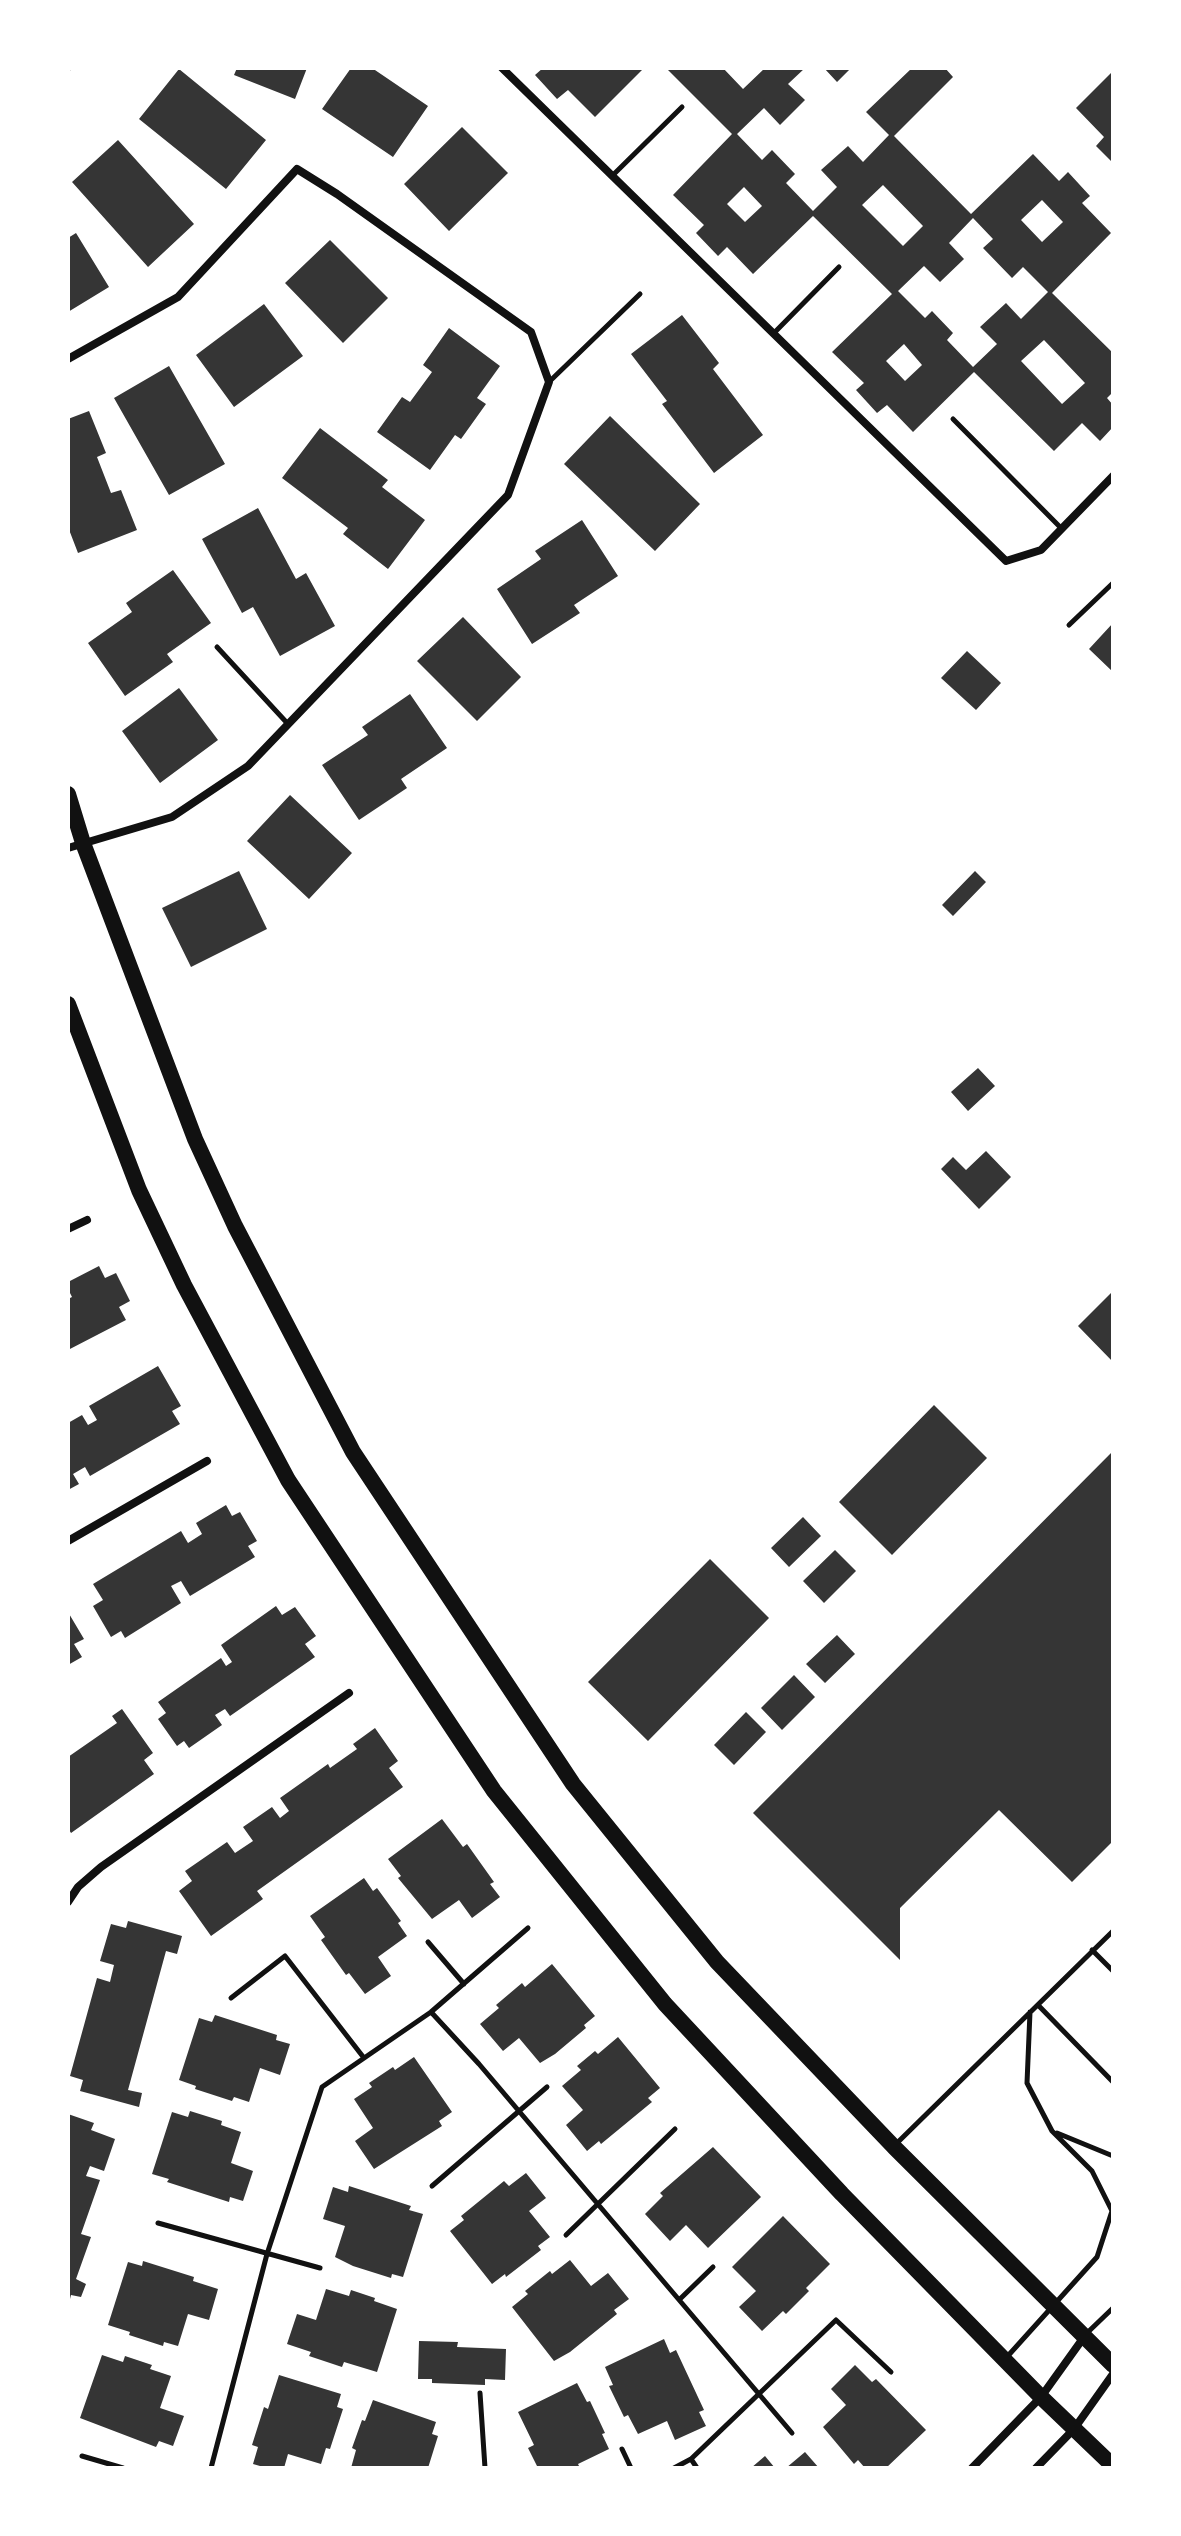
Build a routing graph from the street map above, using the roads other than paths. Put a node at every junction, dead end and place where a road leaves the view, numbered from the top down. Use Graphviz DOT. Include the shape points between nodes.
graph roads {
  1 [pos="502,68"];
  2 [pos="682,107"];
  3 [pos="612,176"];
  4 [pos="839,267"];
  5 [pos="640,294"];
  6 [pos="773,333"];
  7 [pos="68,359"];
  8 [pos="549,382"];
  9 [pos="953,419"];
  10 [pos="1113,476"];
  11 [pos="1062,529"];
  12 [pos="1113,583"];
  13 [pos="1069,625"];
  14 [pos="217,647"];
  15 [pos="288,724"];
  16 [pos="68,794"];
  17 [pos="76,845"];
  18 [pos="68,1004"];
  19 [pos="87,1220"];
  20 [pos="68,1229"];
  21 [pos="207,1461"];
  22 [pos="68,1541"];
  23 [pos="349,1693"];
  24 [pos="68,1902"];
  25 [pos="528,1928"];
  26 [pos="1113,1931"];
  27 [pos="428,1942"];
  28 [pos="1092,1950"];
  29 [pos="1113,1971"];
  30 [pos="464,1984"];
  31 [pos="231,1998"];
  32 [pos="1038,2005"];
  33 [pos="431,2012"];
  34 [pos="1030,2012"];
  35 [pos="364,2058"];
  36 [pos="1113,2082"];
  37 [pos="547,2087"];
  38 [pos="519,2111"];
  39 [pos="675,2129"];
  40 [pos="1052,2131"];
  41 [pos="894,2147"];
  42 [pos="1113,2156"];
  43 [pos="432,2186"];
  44 [pos="599,2204"];
  45 [pos="158,2223"];
  46 [pos="566,2235"];
  47 [pos="267,2254"];
  48 [pos="713,2267"];
  49 [pos="320,2268"];
  50 [pos="680,2299"];
  51 [pos="1054,2306"];
  52 [pos="1113,2308"];
  53 [pos="1084,2337"];
  54 [pos="1004,2359"];
  55 [pos="1113,2365"];
  56 [pos="891,2372"];
  57 [pos="1113,2374"];
  58 [pos="480,2393"];
  59 [pos="760,2393"];
  60 [pos="1041,2397"];
  61 [pos="1074,2429"];
  62 [pos="792,2433"];
  63 [pos="622,2449"];
  64 [pos="82,2456"];
  65 [pos="691,2459"];
  66 [pos="1113,2466"];
  67 [pos="123,2468"];
  68 [pos="211,2468"];
  69 [pos="485,2468"];
  70 [pos="631,2468"];
  71 [pos="674,2468"];
  72 [pos="697,2468"];
  73 [pos="972,2468"];
  74 [pos="1036,2468"];
  1 -- 3 [label="street"];
  2 -- 3 [label="lane"];
  3 -- 6 [label="street"];
  4 -- 6 [label="lane"];
  5 -- 8 [label="lane"];
  6 -- 11 [label="street" via="1006,561 1041,550"];
  7 -- 8 [label="street" via="178,297 297,169 531,332"];
  8 -- 15 [label="street" via="508,495"];
  9 -- 11 [label="lane"];
  10 -- 11 [label="street"];
  12 -- 13 [label="lane"];
  14 -- 15 [label="lane"];
  15 -- 17 [label="street" via="248,766 172,817"];
  16 -- 17 [label="main road"];
  17 -- 41 [label="main road" via="195,1139 353,1452 573,1784 717,1962"];
  18 -- 54 [label="main road" via="139,1190 288,1480 494,1791 665,2004"];
  19 -- 20 [label="street"];
  21 -- 22 [label="street"];
  23 -- 24 [label="street" via="101,1867"];
  25 -- 30 [label="lane"];
  26 -- 28 [label="lane"];
  27 -- 30 [label="lane"];
  28 -- 29 [label="lane"];
  28 -- 32 [label="lane"];
  30 -- 33 [label="lane"];
  31 -- 35 [label="lane" via="285,1956"];
  32 -- 34 [label="lane"];
  32 -- 36 [label="lane"];
  33 -- 35 [label="lane"];
  33 -- 38 [label="lane"];
  34 -- 40 [label="lane" via="1027,2083"];
  34 -- 41 [label="lane"];
  35 -- 47 [label="lane" via="322,2087"];
  37 -- 38 [label="lane"];
  38 -- 43 [label="lane"];
  38 -- 44 [label="lane"];
  39 -- 44 [label="lane"];
  40 -- 42 [label="lane"];
  40 -- 51 [label="lane" via="1092,2171 1112,2211 1097,2257"];
  41 -- 51 [label="main road"];
  44 -- 46 [label="lane"];
  44 -- 50 [label="lane"];
  45 -- 47 [label="lane"];
  47 -- 49 [label="lane"];
  47 -- 68 [label="lane"];
  48 -- 50 [label="lane"];
  50 -- 59 [label="lane"];
  51 -- 53 [label="main road"];
  51 -- 54 [label="lane"];
  52 -- 53 [label="lane"];
  53 -- 55 [label="main road"];
  53 -- 60 [label="street"];
  54 -- 60 [label="main road"];
  56 -- 59 [label="lane" via="836,2320"];
  57 -- 61 [label="street"];
  58 -- 69 [label="lane"];
  59 -- 62 [label="lane"];
  59 -- 65 [label="lane"];
  60 -- 61 [label="main road"];
  60 -- 73 [label="street"];
  61 -- 66 [label="main road"];
  61 -- 74 [label="street"];
  63 -- 70 [label="lane"];
  64 -- 67 [label="lane"];
  65 -- 71 [label="lane"];
  65 -- 72 [label="lane"];
}
